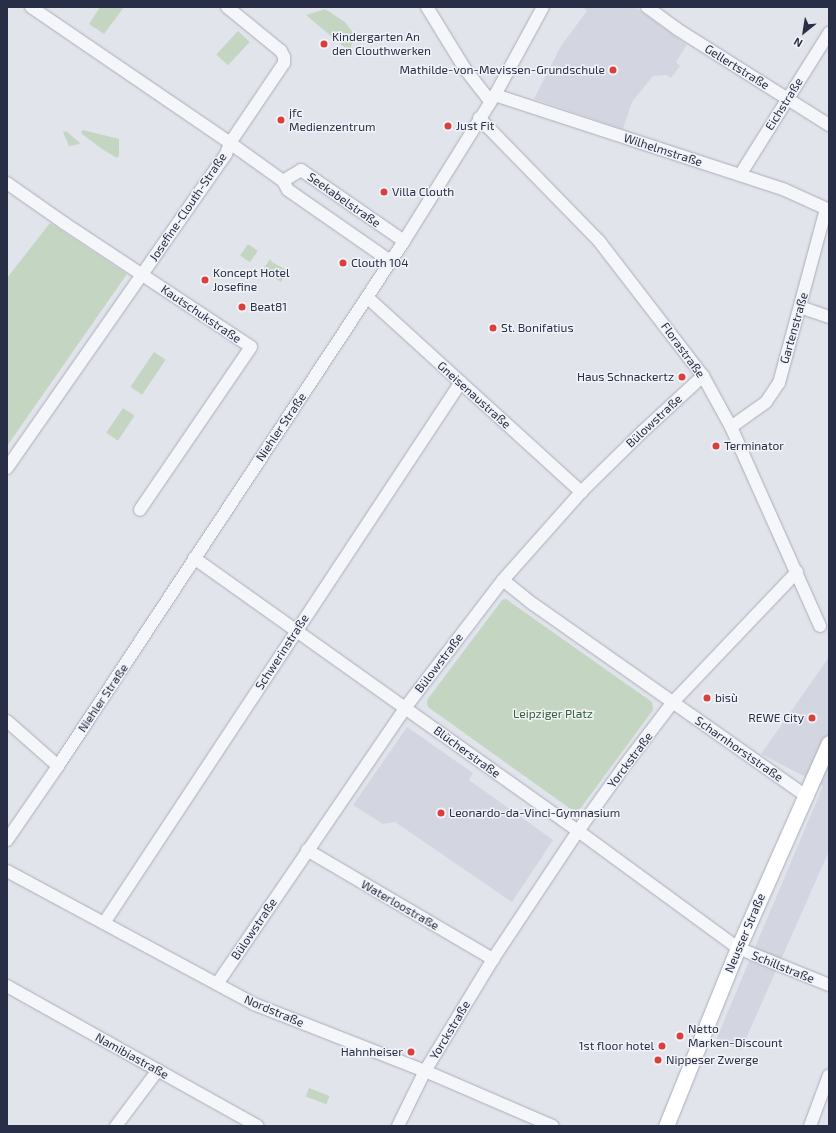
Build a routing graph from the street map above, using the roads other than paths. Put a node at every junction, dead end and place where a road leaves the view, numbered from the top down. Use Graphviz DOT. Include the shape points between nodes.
graph roads {
  1 [pos="31,7"];
  2 [pos="227,7"];
  3 [pos="427,7"];
  4 [pos="543,7"];
  5 [pos="647,7"];
  6 [pos="829,33"];
  7 [pos="492,98"];
  8 [pos="787,99"];
  9 [pos="479,118"];
  10 [pos="829,125"];
  11 [pos="230,143"];
  12 [pos="740,175"];
  13 [pos="283,181"];
  14 [pos="7,183"];
  15 [pos="828,210"];
  16 [pos="404,241"];
  17 [pos="390,261"];
  18 [pos="142,275"];
  19 [pos="367,297"];
  20 [pos="800,308"];
  21 [pos="829,317"];
  22 [pos="702,376"];
  23 [pos="461,382"];
  24 [pos="731,427"];
  25 [pos="7,468"];
  26 [pos="581,492"];
  27 [pos="140,510"];
  28 [pos="194,558"];
  29 [pos="797,572"];
  30 [pos="503,580"];
  31 [pos="820,626"];
  32 [pos="296,629"];
  33 [pos="673,702"];
  34 [pos="405,708"];
  35 [pos="7,721"];
  36 [pos="829,743"];
  37 [pos="58,766"];
  38 [pos="806,796"];
  39 [pos="578,831"];
  40 [pos="7,840"];
  41 [pos="307,850"];
  42 [pos="7,871"];
  43 [pos="104,923"];
  44 [pos="738,948"];
  45 [pos="493,959"];
  46 [pos="217,984"];
  47 [pos="829,985"];
  48 [pos="7,986"];
  49 [pos="158,1070"];
  50 [pos="425,1071"];
  51 [pos="829,1075"];
  52 [pos="116,1126"];
  53 [pos="257,1126"];
  54 [pos="398,1126"];
  55 [pos="553,1126"];
  56 [pos="666,1126"];
  57 [pos="810,1126"];
  1 -- 11 [label="street, Josefine-Clouth-Straße"];
  2 -- 11 [label="street" via="281,51 284,57 284,63"];
  3 -- 7 [label="street" via="465,69"];
  4 -- 7 [label="street, Niehler Straße"];
  5 -- 8 [label="street, Gellertstraße"];
  6 -- 8 [label="street, Eichstraße"];
  7 -- 9 [label="street, Niehler Straße"];
  7 -- 12 [label="street, Wilhelmstraße"];
  8 -- 10 [label="street, Gellertstraße"];
  8 -- 12 [label="street, Eichstraße"];
  9 -- 16 [label="street, Niehler Straße"];
  9 -- 22 [label="street, Florastraße" via="599,241"];
  11 -- 13 [label="street, Seekabelstraße"];
  11 -- 18 [label="street, Josefine-Clouth-Straße" via="226,154"];
  12 -- 15 [label="street, Wilhelmstraße" via="786,190"];
  13 -- 16 [label="street, Seekabelstraße" via="301,170"];
  13 -- 17 [label="street, Seekabelstraße" via="288,190"];
  14 -- 18 [label="street, Kautschukstraße"];
  15 -- 20 [label="street, Gartenstraße"];
  16 -- 17 [label="street, Niehler Straße"];
  17 -- 19 [label="street, Niehler Straße"];
  18 -- 25 [label="street, Josefine-Clouth-Straße"];
  18 -- 27 [label="street, Kautschukstraße" via="251,347"];
  19 -- 23 [label="street, Gneisenaustraße"];
  19 -- 28 [label="street, Niehler Straße"];
  20 -- 21 [label="street"];
  20 -- 24 [label="street, Gartenstraße" via="773,393 754,411"];
  22 -- 24 [label="street, Florastraße"];
  22 -- 26 [label="street, Bülowstraße"];
  23 -- 26 [label="street, Gneisenaustraße"];
  23 -- 32 [label="street, Schwerinstraße"];
  24 -- 29 [label="street, Florastraße"];
  26 -- 30 [label="street, Bülowstraße"];
  28 -- 32 [label="street, Blücherstraße"];
  28 -- 37 [label="street, Niehler Straße"];
  29 -- 31 [label="street, Florastraße"];
  29 -- 33 [label="street, Yorckstraße"];
  30 -- 33 [label="street" via="533,604"];
  30 -- 34 [label="street, Bülowstraße"];
  32 -- 34 [label="street, Blücherstraße"];
  32 -- 43 [label="street, Schwerinstraße"];
  33 -- 38 [label="street, Scharnhorststraße"];
  33 -- 39 [label="street, Yorckstraße" via="624,765"];
  34 -- 39 [label="street, Blücherstraße"];
  34 -- 41 [label="street, Bülowstraße"];
  35 -- 37 [label="street"];
  36 -- 38 [label="main road, Neusser Straße"];
  37 -- 40 [label="street, Niehler Straße"];
  38 -- 44 [label="main road, Neusser Straße"];
  39 -- 44 [label="street, Blücherstraße"];
  39 -- 45 [label="street, Yorckstraße"];
  41 -- 45 [label="street, Waterloostraße"];
  41 -- 46 [label="street, Bülowstraße"];
  42 -- 43 [label="street, Nordstraße"];
  43 -- 46 [label="street, Nordstraße"];
  44 -- 47 [label="street, Schillstraße"];
  44 -- 56 [label="main road, Neusser Straße"];
  45 -- 50 [label="street, Yorckstraße"];
  46 -- 50 [label="street, Nordstraße" via="254,1004"];
  48 -- 49 [label="street, Namibiastraße"];
  49 -- 52 [label="street"];
  49 -- 53 [label="street, Namibiastraße"];
  50 -- 54 [label="street, Yorckstraße"];
  50 -- 55 [label="street, Nordstraße"];
  51 -- 57 [label="street"];
}
